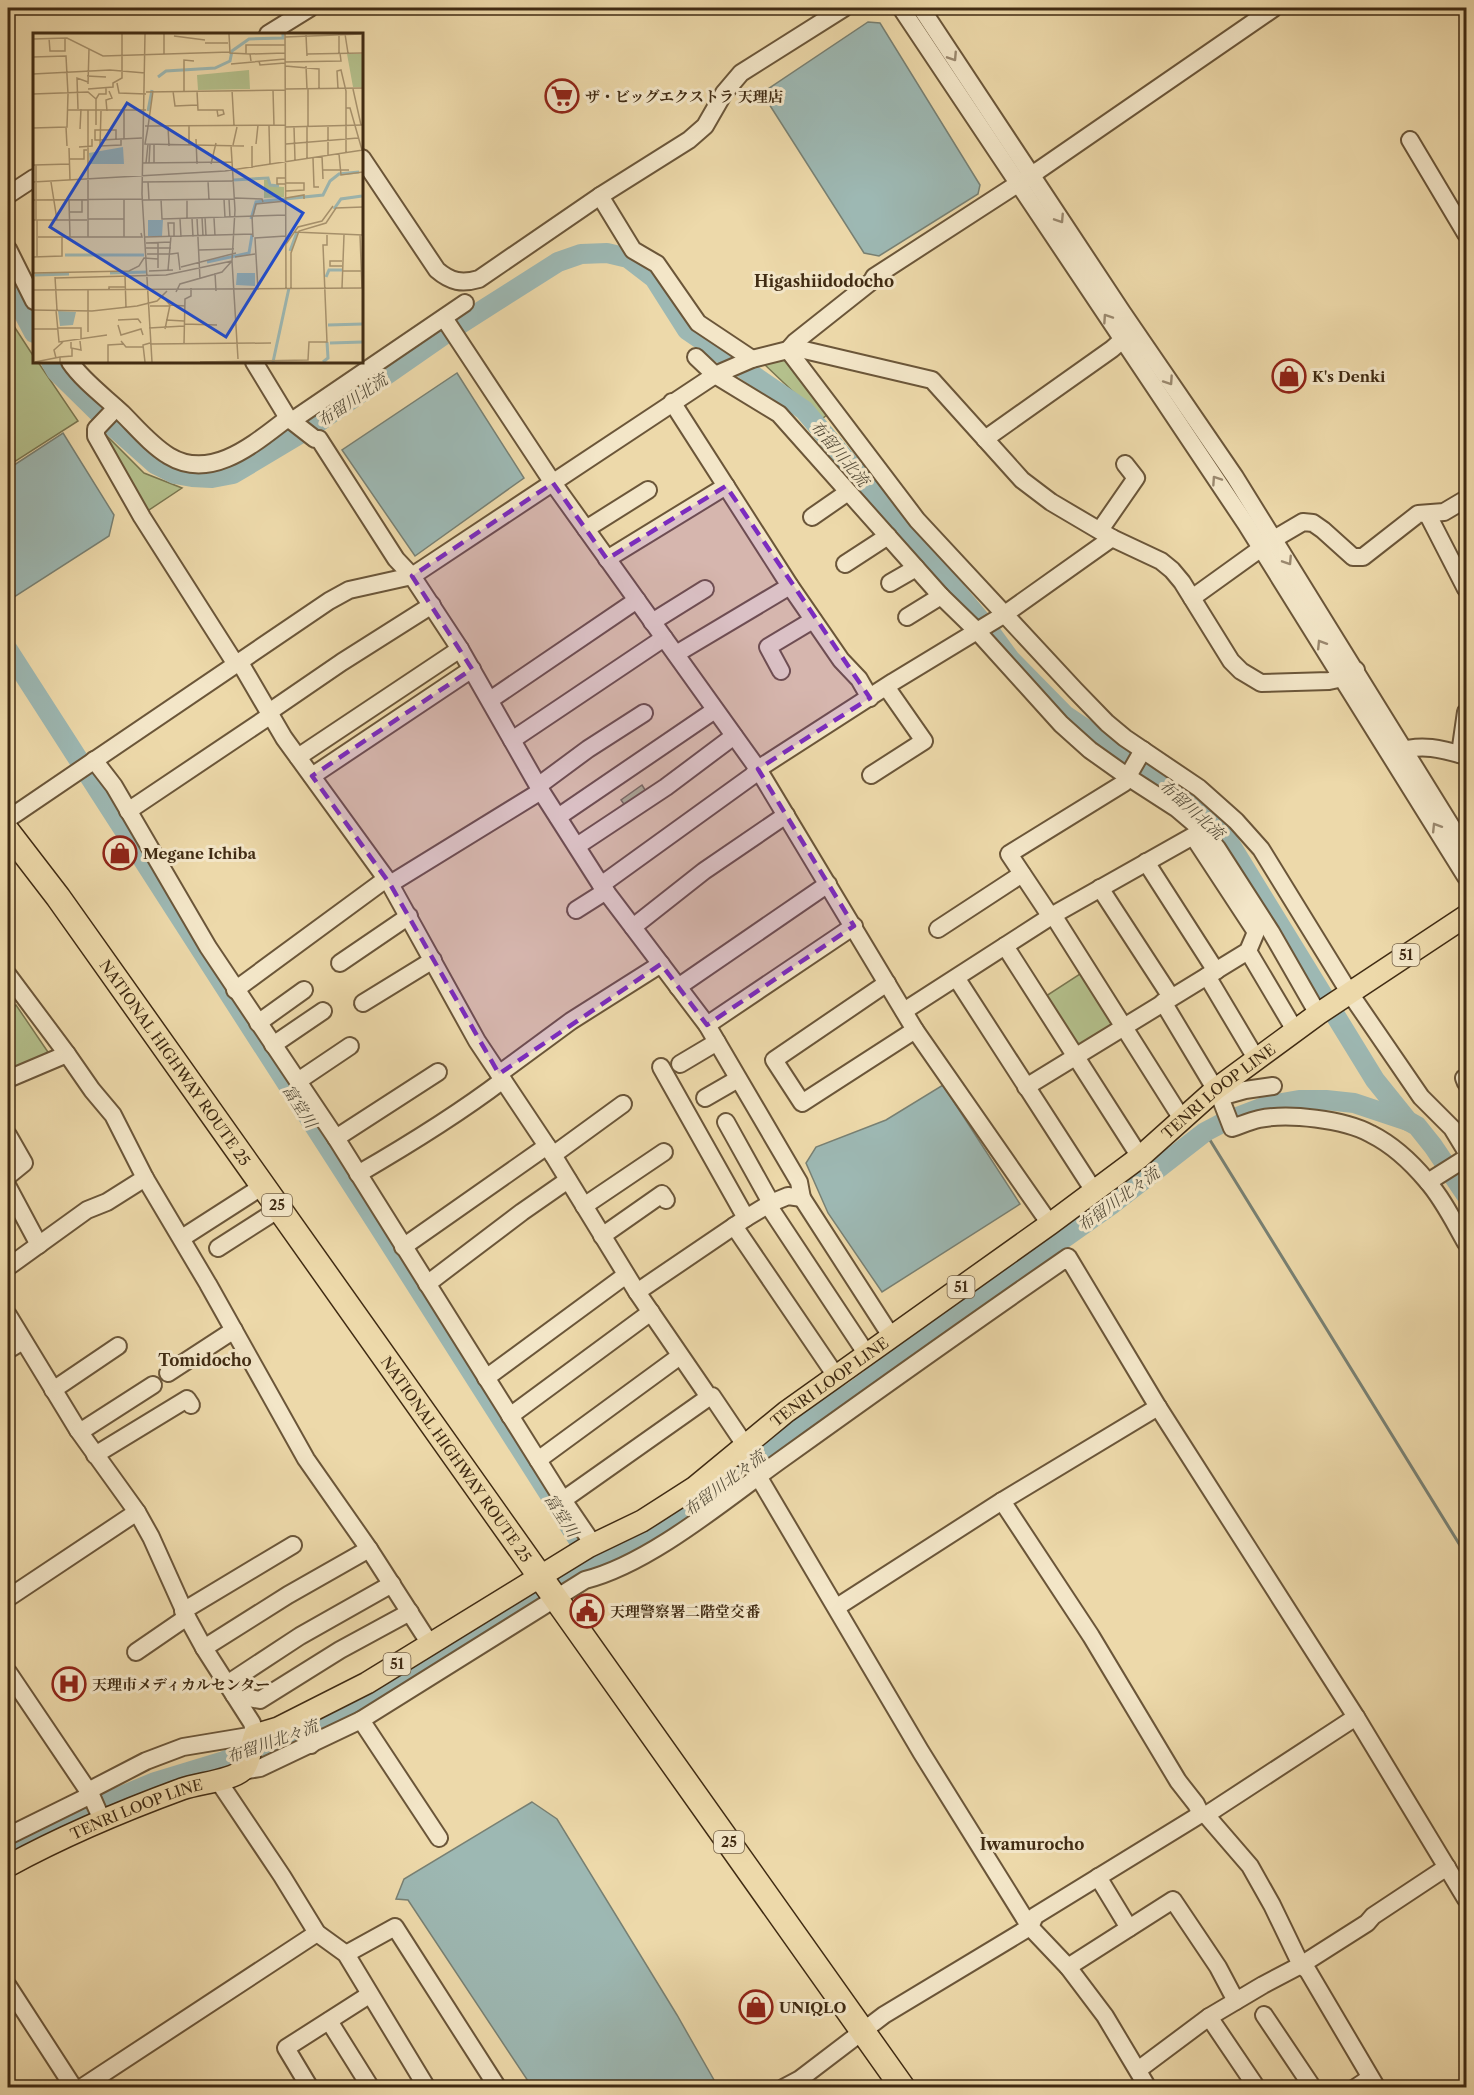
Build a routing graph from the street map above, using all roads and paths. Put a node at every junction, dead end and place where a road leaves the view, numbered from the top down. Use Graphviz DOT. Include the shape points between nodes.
graph roads {
  1 [pos="310,8"];
  2 [pos="844,8"];
  3 [pos="901,8"];
  4 [pos="921,8"];
  5 [pos="1274,8"];
  6 [pos="291,28"];
  7 [pos="272,33"];
  8 [pos="1410,140"];
  9 [pos="363,159"];
  10 [pos="33,179"];
  11 [pos="1024,180"];
  12 [pos="8,195"];
  13 [pos="600,196"];
  14 [pos="1467,234"];
  15 [pos="8,249"];
  16 [pos="33,299"];
  17 [pos="465,303"];
  18 [pos="444,318"];
  19 [pos="1128,335"];
  20 [pos="789,350"];
  21 [pos="696,357"];
  22 [pos="749,360"];
  23 [pos="71,363"];
  24 [pos="255,363"];
  25 [pos="720,374"];
  26 [pos="672,402"];
  27 [pos="116,409"];
  28 [pos="292,420"];
  29 [pos="985,439"];
  30 [pos="1125,464"];
  31 [pos="553,483"];
  32 [pos="726,486"];
  33 [pos="648,490"];
  34 [pos="848,492"];
  35 [pos="1467,498"];
  36 [pos="1428,515"];
  37 [pos="812,517"];
  38 [pos="586,529"];
  39 [pos="1106,534"];
  40 [pos="888,536"];
  41 [pos="1268,544"];
  42 [pos="607,559"];
  43 [pos="845,564"];
  44 [pos="916,568"];
  45 [pos="412,576"];
  46 [pos="890,583"];
  47 [pos="790,586"];
  48 [pos="705,589"];
  49 [pos="1467,589"];
  50 [pos="941,596"];
  51 [pos="1192,598"];
  52 [pos="637,600"];
  53 [pos="432,605"];
  54 [pos="1005,614"];
  55 [pos="907,617"];
  56 [pos="813,620"];
  57 [pos="652,622"];
  58 [pos="977,631"];
  59 [pos="664,638"];
  60 [pos="460,649"];
  61 [pos="676,654"];
  62 [pos="237,662"];
  63 [pos="472,669"];
  64 [pos="782,670"];
  65 [pos="1350,674"];
  66 [pos="887,688"];
  67 [pos="870,698"];
  68 [pos="490,700"];
  69 [pos="715,710"];
  70 [pos="1467,712"];
  71 [pos="270,714"];
  72 [pos="641,720"];
  73 [pos="734,736"];
  74 [pos="512,740"];
  75 [pos="1142,752"];
  76 [pos="1398,752"];
  77 [pos="1463,755"];
  78 [pos="298,757"];
  79 [pos="87,764"];
  80 [pos="758,769"];
  81 [pos="1129,775"];
  82 [pos="312,776"];
  83 [pos="871,776"];
  84 [pos="540,788"];
  85 [pos="128,811"];
  86 [pos="786,815"];
  87 [pos="558,817"];
  88 [pos="8,819"];
  89 [pos="8,832"];
  90 [pos="577,846"];
  91 [pos="1467,850"];
  92 [pos="1146,862"];
  93 [pos="1022,874"];
  94 [pos="1467,877"];
  95 [pos="388,882"];
  96 [pos="828,884"];
  97 [pos="604,888"];
  98 [pos="1100,888"];
  99 [pos="576,910"];
  100 [pos="409,916"];
  101 [pos="1052,916"];
  102 [pos="1467,916"];
  103 [pos="854,926"];
  104 [pos="633,927"];
  105 [pos="938,929"];
  106 [pos="1005,946"];
  107 [pos="1248,951"];
  108 [pos="433,960"];
  109 [pos="340,963"];
  110 [pos="661,964"];
  111 [pos="1212,973"];
  112 [pos="8,975"];
  113 [pos="957,978"];
  114 [pos="887,983"];
  115 [pos="678,987"];
  116 [pos="235,990"];
  117 [pos="304,990"];
  118 [pos="1347,993"];
  119 [pos="1167,999"];
  120 [pos="363,1003"];
  121 [pos="323,1011"];
  122 [pos="904,1011"];
  123 [pos="1320,1012"];
  124 [pos="258,1023"];
  125 [pos="706,1025"];
  126 [pos="1124,1026"];
  127 [pos="915,1030"];
  128 [pos="1296,1032"];
  129 [pos="717,1042"];
  130 [pos="273,1045"];
  131 [pos="350,1046"];
  132 [pos="67,1054"];
  133 [pos="1075,1057"];
  134 [pos="1257,1060"];
  135 [pos="680,1064"];
  136 [pos="661,1067"];
  137 [pos="438,1072"];
  138 [pos="501,1077"];
  139 [pos="8,1079"];
  140 [pos="738,1079"];
  141 [pos="298,1082"];
  142 [pos="1273,1086"];
  143 [pos="1026,1087"];
  144 [pos="1220,1096"];
  145 [pos="705,1098"];
  146 [pos="623,1104"];
  147 [pos="1182,1119"];
  148 [pos="726,1122"];
  149 [pos="8,1135"];
  150 [pos="336,1138"];
  151 [pos="550,1150"];
  152 [pos="1467,1151"];
  153 [pos="664,1152"];
  154 [pos="1140,1157"];
  155 [pos="1467,1158"];
  156 [pos="358,1174"];
  157 [pos="8,1176"];
  158 [pos="145,1178"];
  159 [pos="568,1180"];
  160 [pos="1429,1180"];
  161 [pos="8,1186"];
  162 [pos="263,1186"];
  163 [pos="1094,1191"];
  164 [pos="802,1198"];
  165 [pos="666,1200"];
  166 [pos="770,1204"];
  167 [pos="584,1206"];
  168 [pos="279,1209"];
  169 [pos="740,1222"];
  170 [pos="1050,1224"];
  171 [pos="602,1236"];
  172 [pos="182,1238"];
  173 [pos="1467,1243"];
  174 [pos="39,1245"];
  175 [pos="403,1247"];
  176 [pos="218,1248"];
  177 [pos="8,1267"];
  178 [pos="626,1275"];
  179 [pos="427,1284"];
  180 [pos="637,1292"];
  181 [pos="651,1312"];
  182 [pos="8,1315"];
  183 [pos="234,1330"];
  184 [pos="891,1336"];
  185 [pos="23,1341"];
  186 [pos="118,1346"];
  187 [pos="8,1350"];
  188 [pos="866,1353"];
  189 [pos="680,1356"];
  190 [pos="168,1373"];
  191 [pos="836,1376"];
  192 [pos="486,1378"];
  193 [pos="153,1385"];
  194 [pos="53,1390"];
  195 [pos="709,1397"];
  196 [pos="191,1405"];
  197 [pos="1158,1407"];
  198 [pos="510,1416"];
  199 [pos="78,1430"];
  200 [pos="742,1450"];
  201 [pos="95,1455"];
  202 [pos="538,1460"];
  203 [pos="758,1475"];
  204 [pos="563,1500"];
  205 [pos="1002,1501"];
  206 [pos="136,1512"];
  207 [pos="292,1545"];
  208 [pos="587,1548"];
  209 [pos="369,1549"];
  210 [pos="392,1584"];
  211 [pos="548,1588"];
  212 [pos="8,1598"];
  213 [pos="837,1607"];
  214 [pos="410,1612"];
  215 [pos="185,1614"];
  216 [pos="430,1644"];
  217 [pos="204,1648"];
  218 [pos="136,1652"];
  219 [pos="8,1672"];
  220 [pos="231,1690"];
  221 [pos="1356,1717"];
  222 [pos="297,1718"];
  223 [pos="361,1720"];
  224 [pos="254,1739"];
  225 [pos="311,1745"];
  226 [pos="245,1768"];
  227 [pos="217,1779"];
  228 [pos="89,1793"];
  229 [pos="1204,1815"];
  230 [pos="102,1820"];
  231 [pos="8,1836"];
  232 [pos="439,1838"];
  233 [pos="8,1866"];
  234 [pos="1447,1867"];
  235 [pos="1098,1877"];
  236 [pos="1467,1899"];
  237 [pos="1030,1927"];
  238 [pos="1129,1928"];
  239 [pos="317,1933"];
  240 [pos="346,1954"];
  241 [pos="1301,1965"];
  242 [pos="1068,1967"];
  243 [pos="8,1986"];
  244 [pos="369,1995"];
  245 [pos="1236,2001"];
  246 [pos="1264,2015"];
  247 [pos="1209,2018"];
  248 [pos="329,2021"];
  249 [pos="863,2031"];
  250 [pos="1138,2070"];
  251 [pos="1374,2083"];
  252 [pos="74,2088"];
  253 [pos="81,2088"];
  254 [pos="310,2088"];
  255 [pos="371,2088"];
  256 [pos="427,2088"];
  257 [pos="498,2088"];
  258 [pos="783,2088"];
  259 [pos="903,2088"];
  260 [pos="1148,2088"];
  261 [pos="1257,2088"];
  262 [pos="1313,2088"];
  263 [pos="1355,2088"];
  1 -- 6 [label="street"];
  2 -- 13 [label="street" via="741,73 705,126 689,140"];
  3 -- 11 [label="street"];
  4 -- 11 [label="street, one-way"];
  5 -- 11 [label="street"];
  6 -- 7 [label="street"];
  8 -- 14 [label="street"];
  9 -- 13 [label="street" via="437,270 453,281 467,283 479,279"];
  10 -- 12 [label="street"];
  11 -- 19 [label="street"];
  11 -- 20 [label="street" via="874,277"];
  13 -- 22 [label="street" via="633,249 657,264 698,323"];
  15 -- 16 [label="street"];
  17 -- 18 [label="street"];
  18 -- 28 [label="street"];
  18 -- 31 [label="street"];
  19 -- 29 [label="street"];
  19 -- 41 [label="street"];
  20 -- 22 [label="street"];
  20 -- 29 [label="street" via="800,349 932,380"];
  20 -- 54 [label="street" via="917,520"];
  21 -- 25 [label="street"];
  22 -- 25 [label="street"];
  23 -- 27 [label="street"];
  24 -- 28 [label="street"];
  25 -- 26 [label="street"];
  25 -- 34 [label="street" via="779,414"];
  26 -- 31 [label="street"];
  26 -- 32 [label="street"];
  27 -- 28 [label="street" via="171,458 192,463 218,463"];
  27 -- 62 [label="street" via="96,429 96,436 141,517"];
  28 -- 45 [label="street" via="319,440 396,559"];
  29 -- 39 [label="street" via="1022,480"];
  30 -- 39 [label="street" via="1136,478"];
  31 -- 38 [label="street"];
  31 -- 45 [label="street"];
  32 -- 42 [label="street"];
  32 -- 47 [label="street"];
  33 -- 38 [label="street"];
  34 -- 37 [label="street"];
  34 -- 40 [label="street"];
  35 -- 36 [label="street" via="1444,512"];
  36 -- 41 [label="street" via="1418,514 1363,557 1353,556 1312,523 1303,522"];
  36 -- 49 [label="street"];
  38 -- 42 [label="street"];
  39 -- 51 [label="street" via="1161,561"];
  39 -- 54 [label="street"];
  40 -- 43 [label="street"];
  40 -- 44 [label="street"];
  41 -- 51 [label="street"];
  41 -- 65 [label="street"];
  42 -- 52 [label="street"];
  44 -- 46 [label="street"];
  44 -- 50 [label="street"];
  45 -- 53 [label="street"];
  45 -- 62 [label="street" via="349,590"];
  47 -- 56 [label="street"];
  47 -- 61 [label="street"];
  48 -- 57 [label="street"];
  50 -- 55 [label="street"];
  50 -- 58 [label="street"];
  51 -- 65 [label="street" via="1231,661 1261,683 1329,681"];
  52 -- 57 [label="street"];
  52 -- 68 [label="street"];
  53 -- 60 [label="street"];
  53 -- 71 [label="street"];
  54 -- 58 [label="street"];
  54 -- 75 [label="street" via="1107,723"];
  56 -- 64 [label="street" via="768,647"];
  56 -- 67 [label="street"];
  57 -- 59 [label="street"];
  58 -- 66 [label="street"];
  58 -- 81 [label="street" via="1060,723 1090,750"];
  59 -- 61 [label="street"];
  59 -- 74 [label="street"];
  60 -- 63 [label="street"];
  60 -- 78 [label="street"];
  61 -- 69 [label="street"];
  62 -- 71 [label="street"];
  62 -- 79 [label="street"];
  63 -- 68 [label="street"];
  63 -- 82 [label="street"];
  65 -- 76 [label="street"];
  66 -- 67 [label="street"];
  66 -- 83 [label="street" via="924,741"];
  67 -- 80 [label="street"];
  68 -- 74 [label="street"];
  69 -- 73 [label="street"];
  69 -- 87 [label="street"];
  70 -- 77 [label="street"];
  71 -- 78 [label="street"];
  71 -- 85 [label="street"];
  72 -- 84 [label="street"];
  73 -- 80 [label="street"];
  73 -- 90 [label="street"];
  74 -- 84 [label="street"];
  75 -- 81 [label="street"];
  75 -- 118 [label="street" via="1199,788 1261,849"];
  76 -- 77 [label="street" via="1418,746"];
  76 -- 91 [label="street"];
  94 -- 76 [label="street, one-way"];
  78 -- 82 [label="street"];
  79 -- 85 [label="street" via="114,786"];
  79 -- 88 [label="street"];
  80 -- 86 [label="street"];
  80 -- 97 [label="street"];
  81 -- 93 [label="street" via="1124,783 1009,854"];
  81 -- 123 [label="street" via="1176,808 1217,848"];
  82 -- 95 [label="street"];
  84 -- 87 [label="street"];
  84 -- 95 [label="street"];
  85 -- 116 [label="street"];
  86 -- 96 [label="street"];
  86 -- 104 [label="street" via="704,871"];
  87 -- 90 [label="street"];
  89 -- 162 [label="highway, NATIONAL HIGHWAY ROUTE 25 / 25"];
  90 -- 97 [label="street"];
  92 -- 98 [label="street"];
  92 -- 107 [label="street" via="1193,836 1256,932"];
  92 -- 111 [label="street"];
  93 -- 101 [label="street"];
  93 -- 105 [label="street"];
  95 -- 100 [label="street"];
  95 -- 116 [label="street"];
  96 -- 103 [label="street"];
  96 -- 115 [label="street"];
  97 -- 99 [label="street"];
  97 -- 104 [label="street"];
  98 -- 101 [label="street"];
  98 -- 119 [label="street"];
  100 -- 108 [label="street"];
  100 -- 109 [label="street"];
  101 -- 106 [label="street"];
  101 -- 126 [label="street"];
  102 -- 118 [label="main road, TENRI LOOP LINE / 51"];
  103 -- 114 [label="street"];
  103 -- 125 [label="street"];
  104 -- 110 [label="street"];
  106 -- 113 [label="street"];
  106 -- 133 [label="street"];
  107 -- 111 [label="street"];
  107 -- 128 [label="street"];
  108 -- 120 [label="street"];
  108 -- 138 [label="street"];
  110 -- 115 [label="street"];
  110 -- 138 [label="street" via="571,1021"];
  111 -- 119 [label="street"];
  111 -- 134 [label="street"];
  112 -- 132 [label="street"];
  113 -- 122 [label="street"];
  113 -- 143 [label="street"];
  114 -- 122 [label="street"];
  114 -- 127 [label="street" via="774,1060 802,1103"];
  115 -- 125 [label="street"];
  116 -- 124 [label="street"];
  117 -- 124 [label="street"];
  118 -- 123 [label="main road, TENRI LOOP LINE / 51"];
  118 -- 152 [label="street" via="1421,1097 1452,1128"];
  119 -- 126 [label="street"];
  119 -- 144 [label="street"];
  121 -- 130 [label="street"];
  122 -- 127 [label="street"];
  123 -- 128 [label="main road, TENRI LOOP LINE / 51"];
  124 -- 130 [label="street"];
  125 -- 129 [label="street"];
  126 -- 133 [label="street"];
  126 -- 147 [label="street"];
  127 -- 170 [label="street"];
  128 -- 134 [label="main road, TENRI LOOP LINE / 51"];
  129 -- 135 [label="street"];
  129 -- 140 [label="street"];
  130 -- 141 [label="street"];
  131 -- 141 [label="street"];
  132 -- 139 [label="street"];
  132 -- 158 [label="street" via="113,1115"];
  133 -- 143 [label="street"];
  133 -- 154 [label="street"];
  134 -- 144 [label="main road, TENRI LOOP LINE / 51"];
  136 -- 169 [label="street"];
  137 -- 150 [label="street"];
  138 -- 151 [label="street"];
  138 -- 156 [label="street" via="439,1126"];
  140 -- 145 [label="street"];
  140 -- 164 [label="street" via="799,1182"];
  141 -- 150 [label="street"];
  142 -- 144 [label="street"];
  143 -- 163 [label="street"];
  144 -- 147 [label="main road, TENRI LOOP LINE / 51"];
  144 -- 160 [label="street" via="1232,1128 1259,1119 1331,1121 1370,1133"];
  146 -- 151 [label="street"];
  147 -- 154 [label="main road, TENRI LOOP LINE / 51"];
  148 -- 166 [label="street"];
  149 -- 157 [label="street" via="24,1163"];
  150 -- 156 [label="street"];
  151 -- 159 [label="street"];
  151 -- 175 [label="street"];
  153 -- 167 [label="street"];
  154 -- 163 [label="main road, TENRI LOOP LINE / 51"];
  155 -- 160 [label="street"];
  156 -- 175 [label="street"];
  158 -- 172 [label="street"];
  158 -- 174 [label="street" via="107,1203 87,1210"];
  159 -- 167 [label="street"];
  159 -- 179 [label="street"];
  160 -- 173 [label="street"];
  161 -- 174 [label="street"];
  162 -- 168 [label="highway, NATIONAL HIGHWAY ROUTE 25 / 25"];
  162 -- 172 [label="street"];
  163 -- 170 [label="main road, TENRI LOOP LINE / 51"];
  164 -- 166 [label="street" via="788,1196"];
  164 -- 184 [label="street"];
  165 -- 171 [label="street" via="662,1194"];
  166 -- 169 [label="street"];
  166 -- 188 [label="street"];
  167 -- 171 [label="street"];
  168 -- 176 [label="street"];
  168 -- 211 [label="highway, NATIONAL HIGHWAY ROUTE 25 / 25"];
  169 -- 180 [label="street"];
  169 -- 191 [label="street"];
  170 -- 184 [label="main road, TENRI LOOP LINE / 51"];
  171 -- 178 [label="street"];
  172 -- 183 [label="street"];
  174 -- 177 [label="street"];
  175 -- 179 [label="street"];
  178 -- 180 [label="street"];
  178 -- 192 [label="street"];
  179 -- 192 [label="street"];
  180 -- 181 [label="street"];
  181 -- 189 [label="street"];
  181 -- 198 [label="street"];
  182 -- 185 [label="street"];
  183 -- 190 [label="street"];
  183 -- 209 [label="street" via="306,1459"];
  184 -- 188 [label="main road, TENRI LOOP LINE / 51"];
  185 -- 187 [label="street"];
  185 -- 194 [label="street"];
  186 -- 194 [label="street"];
  188 -- 191 [label="main road, TENRI LOOP LINE / 51"];
  189 -- 195 [label="street"];
  189 -- 202 [label="street"];
  191 -- 200 [label="main road, TENRI LOOP LINE / 51"];
  192 -- 198 [label="street"];
  193 -- 199 [label="street"];
  194 -- 199 [label="street"];
  195 -- 200 [label="street" via="712,1396"];
  195 -- 204 [label="street"];
  196 -- 201 [label="street" via="187,1399"];
  197 -- 203 [label="street" via="1068,1257"];
  197 -- 205 [label="street"];
  197 -- 221 [label="street"];
  198 -- 202 [label="street"];
  199 -- 201 [label="street"];
  200 -- 203 [label="street"];
  200 -- 208 [label="main road, TENRI LOOP LINE / 51" via="642,1521"];
  201 -- 206 [label="street"];
  202 -- 204 [label="street"];
  203 -- 211 [label="street" via="661,1545 601,1576"];
  203 -- 213 [label="street"];
  204 -- 208 [label="street"];
  205 -- 213 [label="street"];
  205 -- 229 [label="street"];
  206 -- 212 [label="street"];
  206 -- 215 [label="street"];
  207 -- 215 [label="street"];
  208 -- 211 [label="main road, TENRI LOOP LINE / 51"];
  209 -- 210 [label="street"];
  209 -- 217 [label="street"];
  210 -- 214 [label="street"];
  210 -- 220 [label="street" via="300,1636"];
  211 -- 216 [label="main road, TENRI LOOP LINE / 51"];
  211 -- 223 [label="street"];
  211 -- 249 [label="highway, NATIONAL HIGHWAY ROUTE 25 / 25"];
  213 -- 237 [label="street"];
  214 -- 216 [label="street"];
  214 -- 220 [label="street" via="260,1700"];
  215 -- 217 [label="street"];
  215 -- 218 [label="street"];
  216 -- 222 [label="main road, TENRI LOOP LINE / 51"];
  217 -- 220 [label="street"];
  219 -- 228 [label="street"];
  220 -- 224 [label="street" via="252,1723"];
  221 -- 229 [label="street"];
  221 -- 234 [label="street"];
  222 -- 224 [label="main road, TENRI LOOP LINE / 51"];
  222 -- 225 [label="street"];
  223 -- 225 [label="street"];
  223 -- 232 [label="street"];
  224 -- 226 [label="main road"];
  224 -- 228 [label="street" via="183,1747 146,1761"];
  225 -- 226 [label="street" via="260,1768"];
  226 -- 227 [label="main road, TENRI LOOP LINE"];
  227 -- 230 [label="main road, TENRI LOOP LINE"];
  227 -- 239 [label="street"];
  228 -- 230 [label="street"];
  228 -- 231 [label="street"];
  229 -- 235 [label="street"];
  229 -- 241 [label="street" via="1250,1866"];
  230 -- 233 [label="main road, TENRI LOOP LINE"];
  234 -- 236 [label="street"];
  234 -- 241 [label="street"];
  235 -- 237 [label="street" via="1035,1916"];
  235 -- 238 [label="street"];
  237 -- 242 [label="street"];
  237 -- 249 [label="street"];
  238 -- 242 [label="street"];
  238 -- 245 [label="street" via="1173,1900"];
  239 -- 240 [label="street"];
  239 -- 253 [label="street"];
  240 -- 244 [label="street"];
  240 -- 257 [label="street" via="395,1927"];
  241 -- 245 [label="street"];
  241 -- 251 [label="street"];
  242 -- 250 [label="street" via="1105,2016"];
  243 -- 252 [label="street"];
  244 -- 248 [label="street"];
  244 -- 256 [label="street"];
  245 -- 247 [label="street"];
  246 -- 262 [label="street"];
  247 -- 250 [label="street"];
  247 -- 261 [label="street"];
  248 -- 254 [label="street" via="286,2048"];
  248 -- 255 [label="street"];
  249 -- 258 [label="street"];
  249 -- 259 [label="highway, NATIONAL HIGHWAY ROUTE 25 / 25"];
  250 -- 260 [label="street"];
  251 -- 263 [label="street"];
}
